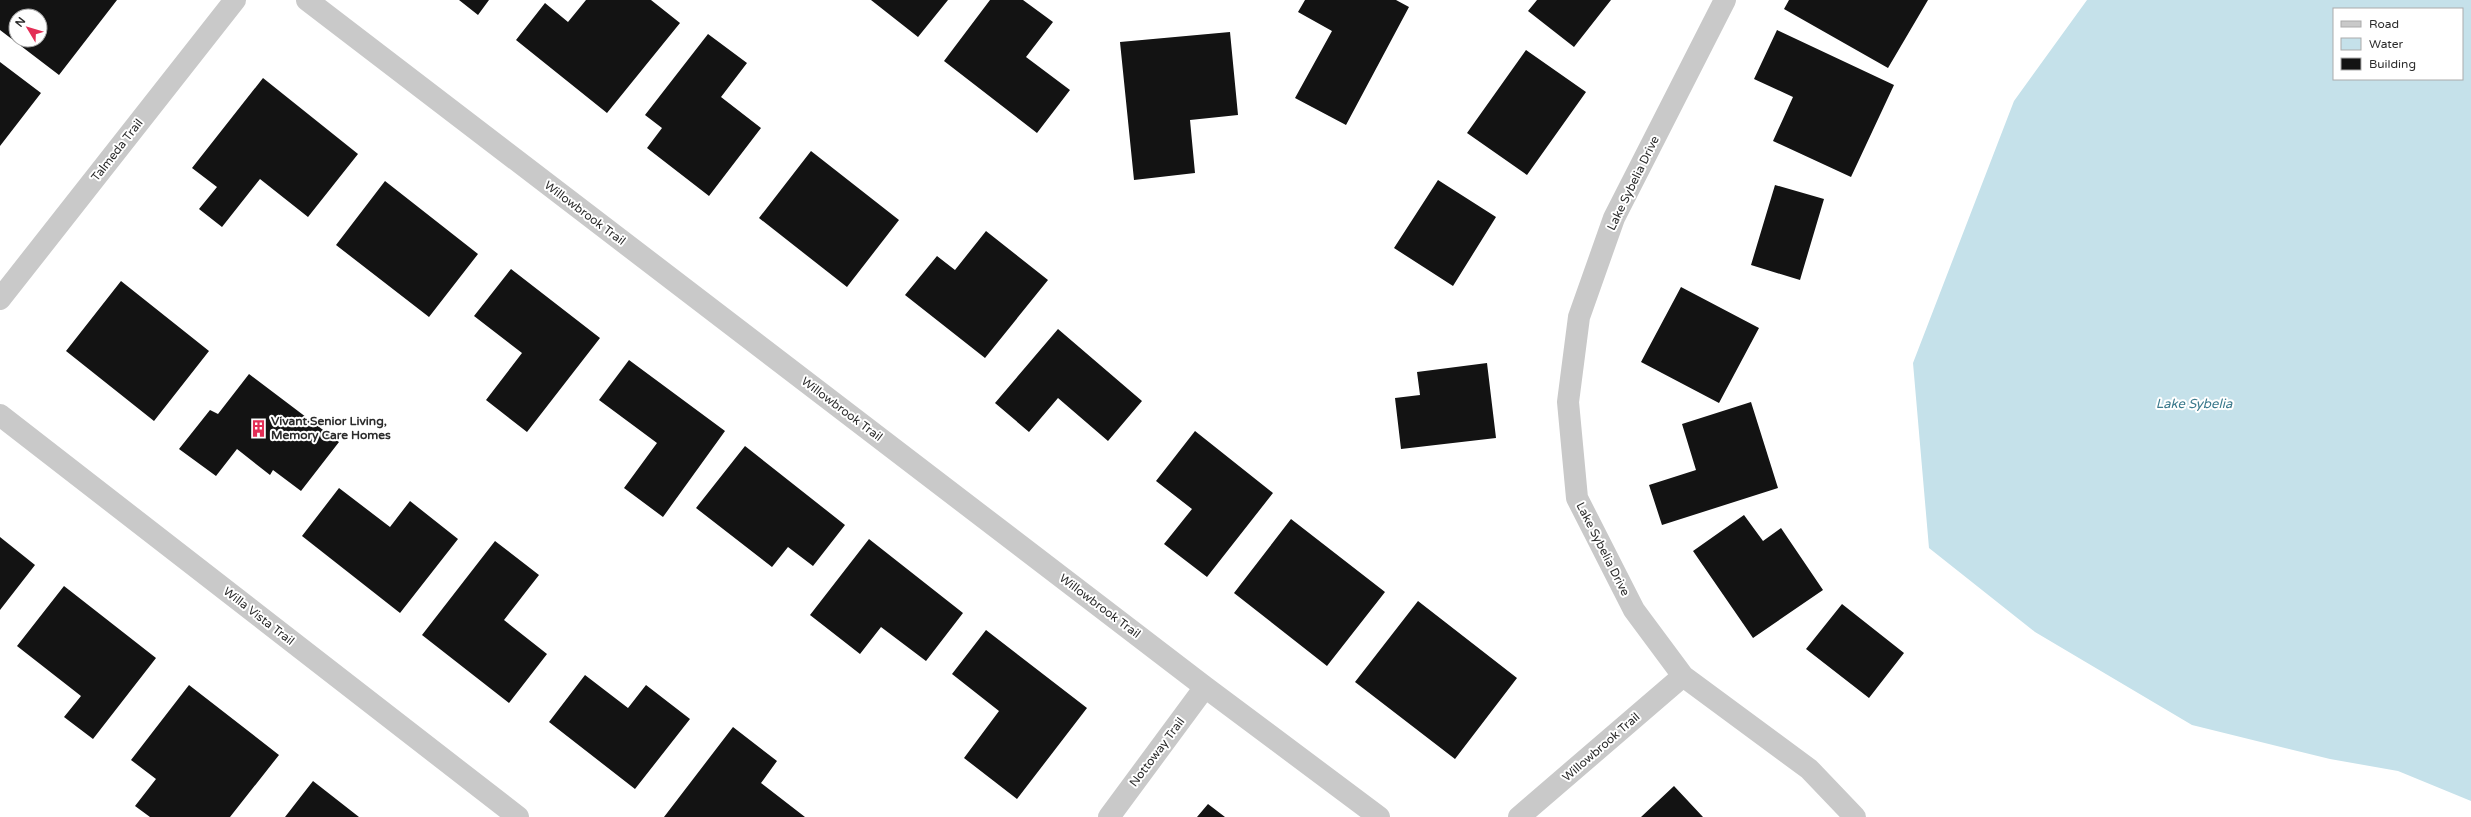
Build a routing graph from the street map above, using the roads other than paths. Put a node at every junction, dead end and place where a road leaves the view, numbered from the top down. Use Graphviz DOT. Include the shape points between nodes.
graph roads {
  1 [pos="235,0"];
  2 [pos="307,0"];
  3 [pos="1725,0"];
  4 [pos="0,299"];
  5 [pos="0,415"];
  6 [pos="1683,676"];
  7 [pos="1205,687"];
  8 [pos="518,817"];
  9 [pos="1109,817"];
  10 [pos="1379,817"];
  11 [pos="1519,817"];
  12 [pos="1854,817"];
  1 -- 4 [label="street, Talmeda Trail"];
  2 -- 7 [label="street, Willowbrook Trail"];
  3 -- 6 [label="street, Lake Sybelia Drive" via="1614,218 1579,317 1568,402 1577,498 1634,610"];
  5 -- 8 [label="street, Willa Vista Trail"];
  6 -- 11 [label="street, Willowbrook Trail"];
  6 -- 12 [label="street, Lake Sybelia Drive" via="1809,770"];
  7 -- 9 [label="street, Nottoway Trail"];
  7 -- 10 [label="street, Willowbrook Trail"];
}
